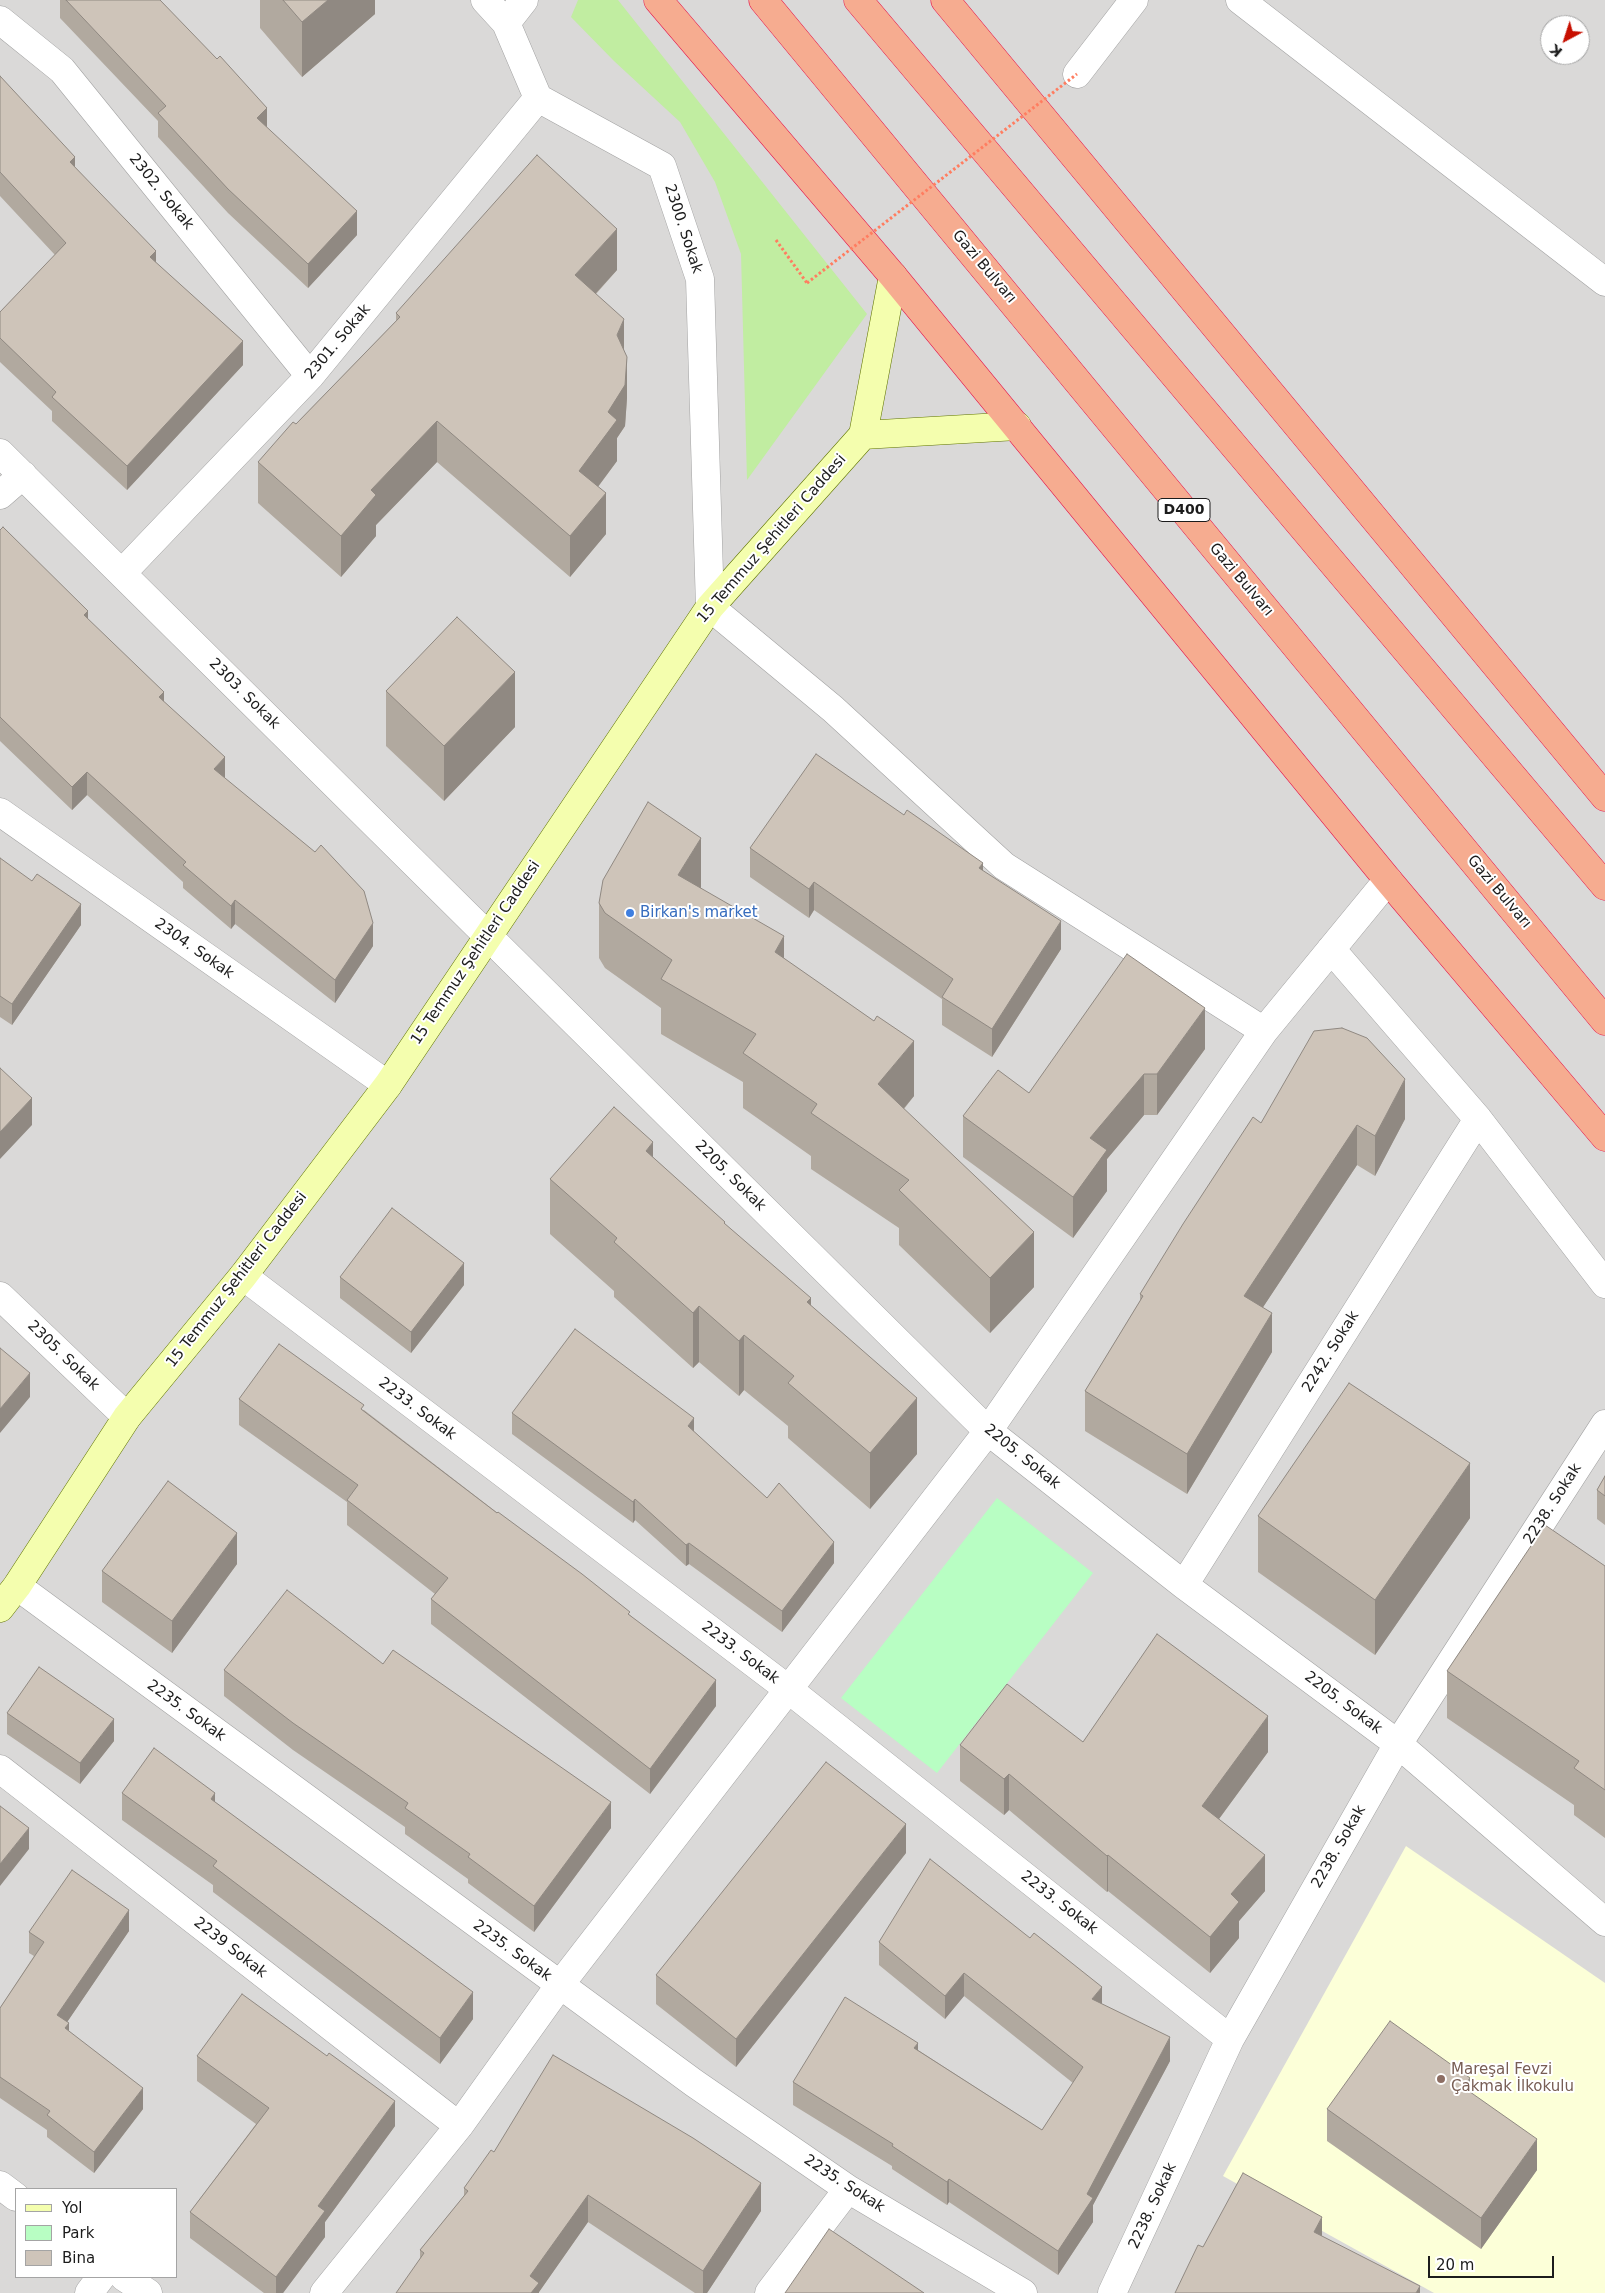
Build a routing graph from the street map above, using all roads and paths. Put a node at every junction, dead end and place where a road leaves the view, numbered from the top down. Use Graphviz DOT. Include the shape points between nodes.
graph roads {
  1 [pos="485,0"];
  2 [pos="524,0"];
  3 [pos="658,0"];
  4 [pos="763,0"];
  5 [pos="858,0"];
  6 [pos="945,0"];
  7 [pos="1134,0"];
  8 [pos="1240,0"];
  9 [pos="0,20"];
  10 [pos="506,24"];
  11 [pos="1077,74"];
  12 [pos="538,98"];
  13 [pos="776,240"];
  14 [pos="893,276"];
  15 [pos="1605,282"];
  16 [pos="310,376"];
  17 [pos="1017,426"];
  18 [pos="863,435"];
  19 [pos="0,453"];
  20 [pos="23,475"];
  21 [pos="0,495"];
  22 [pos="122,573"];
  23 [pos="710,606"];
  24 [pos="1605,796"];
  25 [pos="0,812"];
  26 [pos="1388,880"];
  27 [pos="1605,886"];
  28 [pos="487,936"];
  29 [pos="1331,949"];
  30 [pos="1605,1021"];
  31 [pos="1264,1031"];
  32 [pos="388,1085"];
  33 [pos="1478,1119"];
  34 [pos="1605,1137"];
  35 [pos="243,1276"];
  36 [pos="1605,1284"];
  37 [pos="0,1296"];
  38 [pos="127,1417"];
  39 [pos="1605,1424"];
  40 [pos="988,1431"];
  41 [pos="1184,1585"];
  42 [pos="17,1586"];
  43 [pos="0,1608"];
  44 [pos="788,1689"];
  45 [pos="1398,1744"];
  46 [pos="0,1769"];
  47 [pos="1605,1922"];
  48 [pos="559,1986"];
  49 [pos="1230,2039"];
  50 [pos="459,2126"];
  51 [pos="0,2185"];
  52 [pos="848,2189"];
  53 [pos="15,2196"];
  54 [pos="100,2278"];
  55 [pos="126,2278"];
  56 [pos="89,2293"];
  57 [pos="148,2293"];
  58 [pos="324,2293"];
  59 [pos="769,2293"];
  60 [pos="1023,2293"];
  61 [pos="1112,2293"];
  1 -- 10 [label="street"];
  2 -- 10 [label="street"];
  3 -- 14 [label="highway"];
  4 -- 30 [label="highway, Gazi Bulvarı / D400"];
  5 -- 27 [label="highway"];
  6 -- 24 [label="highway"];
  7 -- 11 [label="street"];
  8 -- 15 [label="street"];
  9 -- 16 [label="street, 2302. Sokak" via="62,70"];
  10 -- 12 [label="street"];
  11 -- 13 [label="path, bridge" via="807,283"];
  12 -- 16 [label="street, 2301. Sokak"];
  12 -- 23 [label="street, 2300. Sokak" via="662,166 700,279"];
  14 -- 17 [label="highway"];
  14 -- 18 [label="main road"];
  16 -- 22 [label="street, 2301. Sokak"];
  17 -- 18 [label="main road"];
  17 -- 26 [label="highway"];
  18 -- 23 [label="main road, 15 Temmuz Şehitleri Caddesi"];
  19 -- 20 [label="street, 2303. Sokak"];
  20 -- 21 [label="street"];
  20 -- 22 [label="street, 2303. Sokak"];
  22 -- 28 [label="street, 2303. Sokak"];
  23 -- 28 [label="main road, 15 Temmuz Şehitleri Caddesi"];
  23 -- 31 [label="street" via="833,709 1004,866"];
  25 -- 32 [label="street, 2304. Sokak"];
  26 -- 29 [label="street"];
  26 -- 34 [label="highway"];
  28 -- 32 [label="main road, 15 Temmuz Şehitleri Caddesi"];
  28 -- 40 [label="street, 2205. Sokak"];
  29 -- 31 [label="street"];
  29 -- 33 [label="street"];
  31 -- 40 [label="street"];
  32 -- 35 [label="main road, 15 Temmuz Şehitleri Caddesi"];
  33 -- 36 [label="street"];
  33 -- 41 [label="street, 2242. Sokak"];
  35 -- 38 [label="main road, 15 Temmuz Şehitleri Caddesi"];
  35 -- 44 [label="street, 2233. Sokak"];
  37 -- 38 [label="street, 2305. Sokak"];
  38 -- 42 [label="main road, 15 Temmuz Şehitleri Caddesi"];
  39 -- 45 [label="street, 2238. Sokak"];
  40 -- 41 [label="street, 2205. Sokak"];
  40 -- 44 [label="street"];
  41 -- 45 [label="street, 2205. Sokak"];
  42 -- 43 [label="main road, 15 Temmuz Şehitleri Caddesi"];
  42 -- 48 [label="street, 2235. Sokak"];
  44 -- 48 [label="street"];
  44 -- 49 [label="street, 2233. Sokak"];
  45 -- 47 [label="street, 2205. Sokak"];
  45 -- 49 [label="street, 2238. Sokak"];
  46 -- 50 [label="street, 2239 Sokak"];
  48 -- 50 [label="street"];
  48 -- 52 [label="street, 2235. Sokak" via="694,2084"];
  49 -- 61 [label="street, 2238. Sokak"];
  50 -- 58 [label="street"];
  51 -- 53 [label="street"];
  52 -- 59 [label="street"];
  52 -- 60 [label="street, 2235. Sokak"];
  54 -- 56 [label="street"];
  55 -- 57 [label="street"];
}
